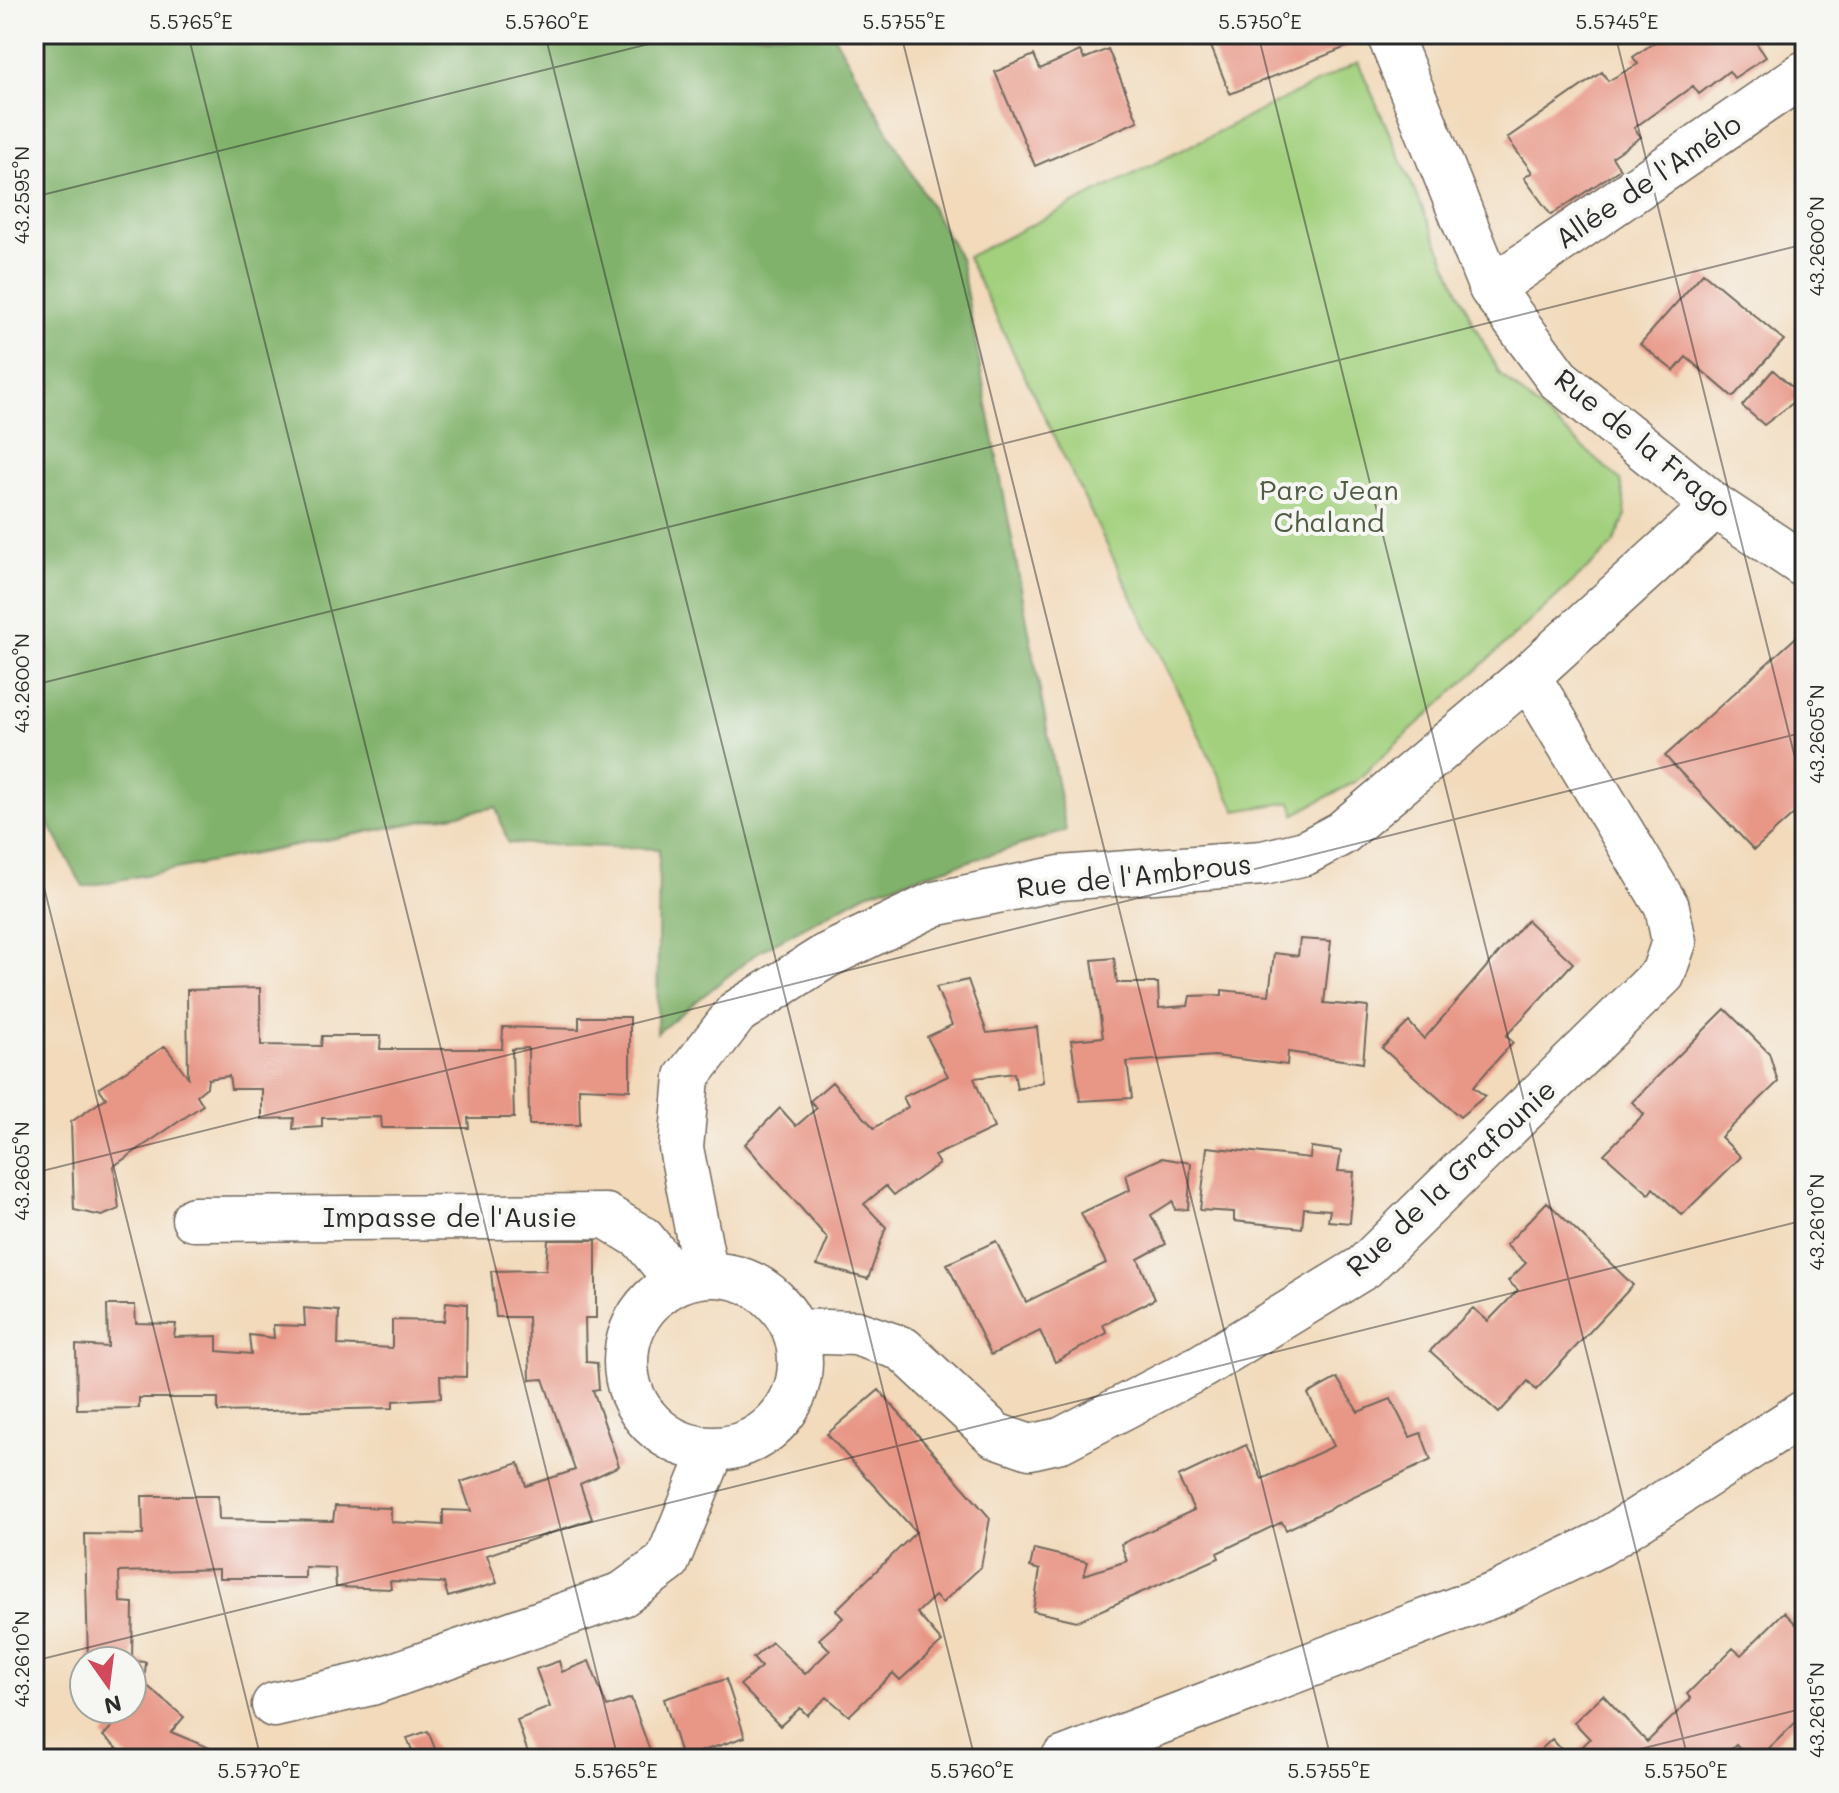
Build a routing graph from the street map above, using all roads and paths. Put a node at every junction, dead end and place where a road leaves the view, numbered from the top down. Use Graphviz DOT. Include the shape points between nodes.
graph roads {
  1 [pos="1389,34"];
  2 [pos="1805,73"];
  3 [pos="1491,288"];
  4 [pos="1715,506"];
  5 [pos="1805,566"];
  6 [pos="1528,676"];
  7 [pos="194,1219"];
  8 [pos="692,1279"];
  9 [pos="795,1331"];
  10 [pos="1805,1412"];
  11 [pos="713,1449"];
  12 [pos="274,1705"];
  13 [pos="1063,1759"];
  1 -- 3 [label="street, Rue de la Frago"];
  2 -- 3 [label="street, Allée de l'Amélo"];
  3 -- 4 [label="street, Rue de la Frago" via="1558,379"];
  4 -- 5 [label="street, Rue de la Frago"];
  4 -- 6 [label="street, Rue de l'Ambrous"];
  6 -- 8 [label="street, Rue de l'Ambrous" via="1342,833 1305,853 1263,863 1060,878 934,904 826,956 737,1012 687,1077 681,1148"];
  6 -- 9 [label="street, Rue de la Grafounie" via="1667,907 1674,942 1663,974 1364,1267 1202,1366 1061,1440 1030,1447 995,1435 903,1349 856,1333"];
  7 -- 8 [label="street, Impasse de l'Ausie" via="606,1216"];
  8 -- 9 [label="street" via="734,1277 760,1288 781,1306"];
  8 -- 11 [label="street" via="654,1298 635,1322 626,1350 627,1380 638,1407 657,1430 684,1445"];
  9 -- 11 [label="street" via="801,1358 797,1386 785,1412 766,1432 741,1445"];
  10 -- 13 [label="street" via="1600,1544 1499,1593"];
  11 -- 12 [label="street" via="667,1562 623,1594 371,1683"];
}
